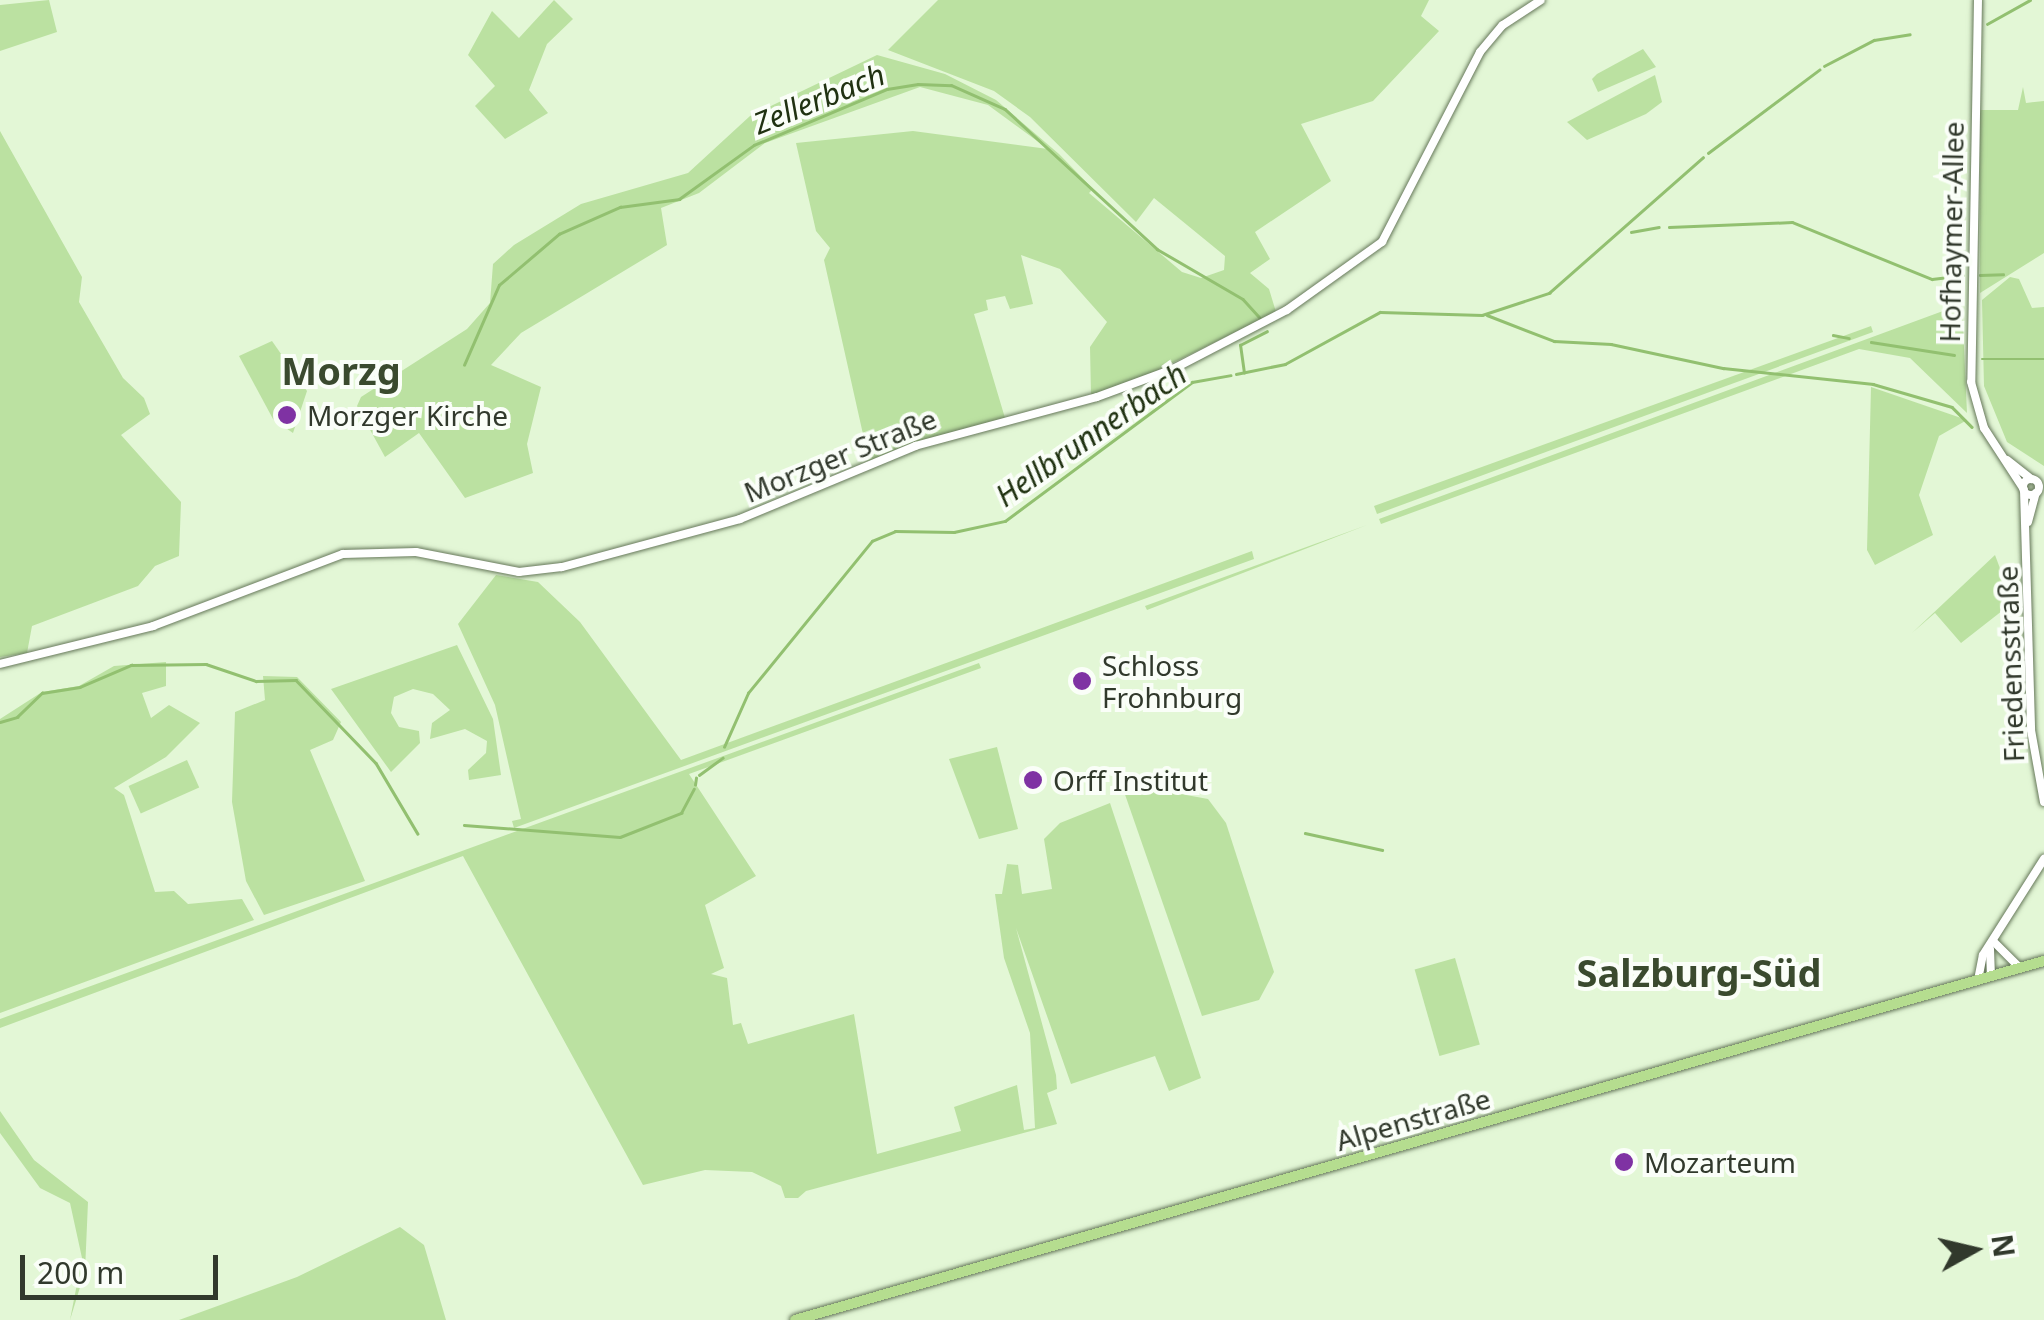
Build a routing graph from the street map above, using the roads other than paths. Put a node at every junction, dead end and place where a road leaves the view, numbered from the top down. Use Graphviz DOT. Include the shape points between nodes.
graph roads {
  1 [pos="1541,0"];
  2 [pos="1978,0"];
  3 [pos="2004,458"];
  4 [pos="2031,479"];
  5 [pos="2024,489"];
  6 [pos="2036,492"];
  7 [pos="2027,524"];
  8 [pos="0,664"];
  9 [pos="2044,802"];
  10 [pos="2044,864"];
  11 [pos="1992,945"];
  12 [pos="2044,961"];
  13 [pos="2020,968"];
  14 [pos="1991,976"];
  15 [pos="1978,980"];
  16 [pos="794,1320"];
  1 -- 8 [label="street, Morzger Straße" via="1503,25 1480,52 1382,242 1288,310 1173,369 1088,400 924,443 744,518 562,566 519,572 416,552 343,554 160,624"];
  2 -- 3 [label="street, Hofhaymer-Allee" via="1971,382 1984,428"];
  3 -- 4 [label="street, Hofhaymer-Allee"];
  3 -- 5 [label="street, Hofhaymer-Allee"];
  4 -- 5 [label="street"];
  4 -- 6 [label="street"];
  5 -- 6 [label="street"];
  5 -- 7 [label="street, Friedensstraße"];
  6 -- 7 [label="street, Friedensstraße"];
  7 -- 9 [label="street, Friedensstraße" via="2031,730"];
  10 -- 11 [label="street"];
  11 -- 13 [label="street"];
  11 -- 14 [label="street"];
  11 -- 15 [label="street"];
  12 -- 13 [label="main road, Alpenstraße"];
  13 -- 14 [label="main road, Alpenstraße"];
  14 -- 15 [label="main road, Alpenstraße"];
  15 -- 16 [label="main road, Alpenstraße"];
}
